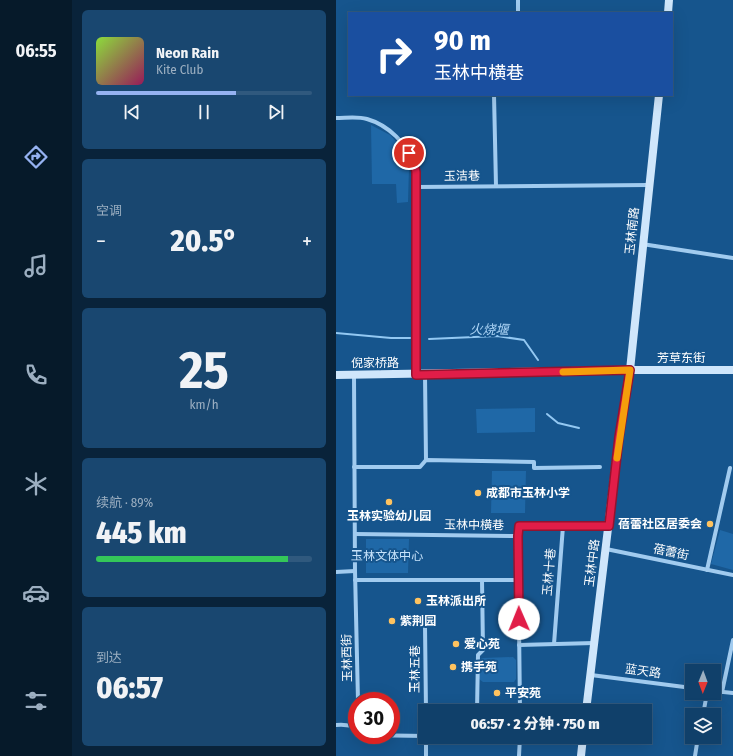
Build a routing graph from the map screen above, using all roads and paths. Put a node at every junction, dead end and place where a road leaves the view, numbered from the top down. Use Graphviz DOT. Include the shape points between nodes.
graph roads {
  1 [pos="518,0"];
  2 [pos="669,0"];
  3 [pos="518,12"];
  4 [pos="668,12"];
  5 [pos="494,96"];
  6 [pos="659,96"];
  7 [pos="336,118"];
  8 [pos="648,184"];
  9 [pos="496,186"];
  10 [pos="416,187"];
  11 [pos="642,244"];
  12 [pos="733,258"];
  13 [pos="630,370"];
  14 [pos="733,370"];
  15 [pos="336,375"];
  16 [pos="354,375"];
  17 [pos="416,375"];
  18 [pos="425,375"];
  19 [pos="426,460"];
  20 [pos="354,467"];
  21 [pos="600,467"];
  22 [pos="730,468"];
  23 [pos="563,526"];
  24 [pos="609,526"];
  25 [pos="355,534"];
  26 [pos="518,536"];
  27 [pos="606,549"];
  28 [pos="707,570"];
  29 [pos="355,571"];
  30 [pos="336,572"];
  31 [pos="733,575"];
  32 [pos="355,580"];
  33 [pos="482,580"];
  34 [pos="518,580"];
  35 [pos="425,626"];
  36 [pos="733,640"];
  37 [pos="595,642"];
  38 [pos="554,644"];
  39 [pos="519,645"];
  40 [pos="591,675"];
  41 [pos="685,687"];
  42 [pos="358,692"];
  43 [pos="722,692"];
  44 [pos="733,694"];
  45 [pos="426,704"];
  46 [pos="477,704"];
  47 [pos="520,704"];
  48 [pos="587,704"];
  49 [pos="336,724"];
  50 [pos="348,725"];
  51 [pos="400,736"];
  52 [pos="418,736"];
  53 [pos="425,744"];
  54 [pos="520,744"];
  55 [pos="582,744"];
  56 [pos="697,744"];
  57 [pos="426,756"];
  58 [pos="519,756"];
  59 [pos="581,756"];
  60 [pos="695,756"];
  1 -- 3 [label="street"];
  2 -- 4 [label="main road"];
  5 -- 9 [label="street"];
  6 -- 8 [label="main road, 玉林南路"];
  7 -- 10 [label="street" via="368,119 395,135 414,164"];
  8 -- 9 [label="street, 玉洁巷"];
  8 -- 11 [label="main road, 玉林南路"];
  9 -- 10 [label="street, 玉洁巷"];
  10 -- 17 [label="street"];
  11 -- 12 [label="street"];
  11 -- 13 [label="main road, 玉林南路"];
  13 -- 14 [label="main road, 芳草东街"];
  13 -- 18 [label="main road, 倪家桥路"];
  13 -- 24 [label="main road, 玉林中路"];
  15 -- 16 [label="main road, 倪家桥路"];
  16 -- 17 [label="main road, 倪家桥路"];
  16 -- 20 [label="street, 玉林西街"];
  17 -- 18 [label="main road, 倪家桥路"];
  18 -- 19 [label="street"];
  19 -- 20 [label="street" via="420,467"];
  19 -- 21 [label="street" via="534,462 534,468"];
  20 -- 25 [label="street, 玉林西街"];
  22 -- 28 [label="street"];
  23 -- 24 [label="street, 玉林中横巷"];
  23 -- 26 [label="street, 玉林中横巷" via="519,526"];
  23 -- 38 [label="street, 玉林十巷"];
  24 -- 27 [label="main road, 玉林中路"];
  25 -- 26 [label="street, 玉林中横巷"];
  25 -- 29 [label="street, 玉林西街"];
  26 -- 34 [label="street"];
  27 -- 28 [label="street, 蓓蕾街"];
  27 -- 37 [label="main road, 玉林中路"];
  28 -- 31 [label="street, 蓓蕾街"];
  29 -- 30 [label="street"];
  29 -- 32 [label="street, 玉林西街"];
  32 -- 33 [label="street"];
  32 -- 42 [label="street, 玉林西街"];
  33 -- 34 [label="street"];
  33 -- 46 [label="street" via="483,650 478,655"];
  34 -- 39 [label="street"];
  35 -- 45 [label="street, 玉林五巷"];
  36 -- 43 [label="street"];
  37 -- 38 [label="street"];
  37 -- 40 [label="main road, 玉林中路"];
  38 -- 39 [label="street"];
  39 -- 47 [label="street"];
  40 -- 41 [label="street, 蓝天路"];
  40 -- 48 [label="main road, 玉林中路"];
  43 -- 44 [label="street"];
  49 -- 50 [label="street"];
  51 -- 52 [label="street"];
  53 -- 57 [label="street"];
  54 -- 58 [label="street"];
  55 -- 59 [label="main road"];
  56 -- 60 [label="street"];
}
